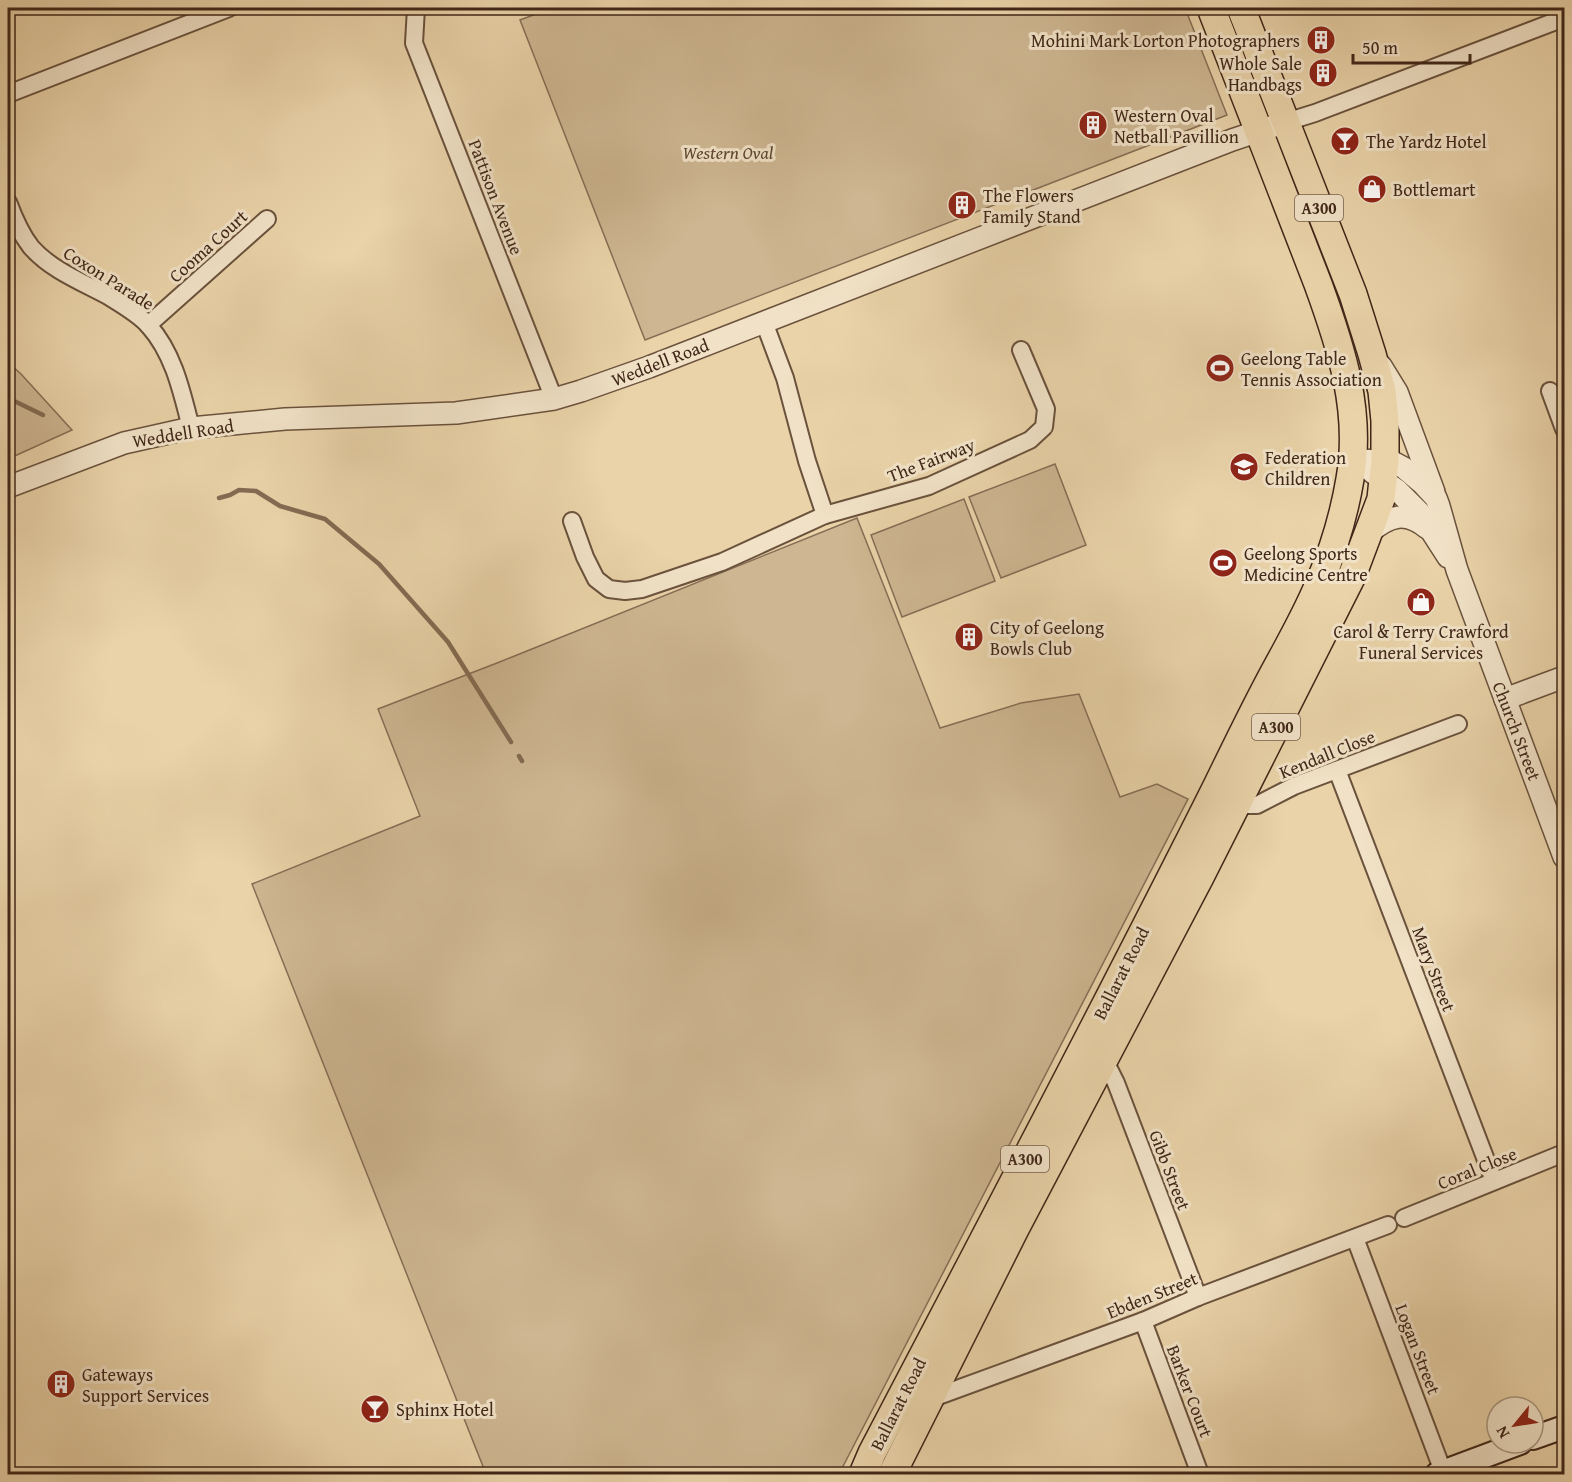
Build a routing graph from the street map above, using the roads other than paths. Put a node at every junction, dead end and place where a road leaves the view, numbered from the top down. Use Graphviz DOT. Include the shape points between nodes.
graph roads {
  1 [pos="229,8"];
  2 [pos="416,8"];
  3 [pos="1211,8"];
  4 [pos="1241,8"];
  5 [pos="1564,18"];
  6 [pos="8,94"];
  7 [pos="1286,122"];
  8 [pos="1259,131"];
  9 [pos="8,202"];
  10 [pos="267,219"];
  11 [pos="764,322"];
  12 [pos="148,324"];
  13 [pos="1021,350"];
  14 [pos="1373,356"];
  15 [pos="1550,390"];
  16 [pos="554,399"];
  17 [pos="191,428"];
  18 [pos="1564,429"];
  19 [pos="1353,460"];
  20 [pos="1385,470"];
  21 [pos="8,487"];
  22 [pos="1436,498"];
  23 [pos="825,515"];
  24 [pos="572,521"];
  25 [pos="1370,532"];
  26 [pos="1432,532"];
  27 [pos="1457,570"];
  28 [pos="1564,677"];
  29 [pos="1505,699"];
  30 [pos="1458,724"];
  31 [pos="1337,770"];
  32 [pos="1217,785"];
  33 [pos="1247,805"];
  34 [pos="1564,857"];
  35 [pos="1104,1059"];
  36 [pos="1564,1154"];
  37 [pos="1494,1181"];
  38 [pos="1404,1218"];
  39 [pos="1388,1225"];
  40 [pos="1355,1238"];
  41 [pos="1198,1297"];
  42 [pos="1143,1321"];
  43 [pos="930,1399"];
  44 [pos="1564,1427"];
  45 [pos="1545,1434"];
  46 [pos="1490,1455"];
  47 [pos="862,1474"];
  48 [pos="892,1474"];
  49 [pos="1200,1474"];
  50 [pos="1442,1474"];
  1 -- 6 [label="street"];
  2 -- 16 [label="street, Pattison Avenue" via="414,43"];
  3 -- 8 [label="highway, A300"];
  4 -- 7 [label="highway, A300"];
  5 -- 7 [label="street"];
  7 -- 8 [label="street, Weddell Road"];
  7 -- 14 [label="highway, A300"];
  8 -- 11 [label="street, Weddell Road"];
  8 -- 19 [label="highway, A300" via="1337,338 1352,404"];
  9 -- 12 [label="street, Coxon Parade" via="17,225 39,255"];
  10 -- 12 [label="street, Cooma Court"];
  11 -- 16 [label="street, Weddell Road"];
  11 -- 23 [label="street" via="785,378"];
  12 -- 17 [label="street, Coxon Parade" via="175,370"];
  13 -- 23 [label="street, The Fairway" via="1046,410 1044,427 1030,440 929,486"];
  14 -- 20 [label="highway, A300" via="1384,406"];
  14 -- 22 [label="street" via="1397,392"];
  15 -- 18 [label="street"];
  16 -- 17 [label="street, Weddell Road" via="456,413 285,419"];
  17 -- 21 [label="street, Weddell Road" via="124,443"];
  19 -- 20 [label="street, Church Street"];
  19 -- 32 [label="highway, Ballarat Road / A300" via="1340,525 1319,585"];
  20 -- 22 [label="street, Church Street" via="1397,463"];
  20 -- 25 [label="highway, Ballarat Road / A300"];
  20 -- 26 [label="street, Church Street"];
  22 -- 27 [label="street, Church Street"];
  23 -- 24 [label="street, The Fairway" via="722,562 626,591 609,589 596,579"];
  25 -- 26 [label="street" via="1400,517 1416,521"];
  25 -- 33 [label="highway, Ballarat Road / A300"];
  26 -- 27 [label="street, Church Street"];
  27 -- 29 [label="street, Church Street"];
  28 -- 29 [label="street"];
  29 -- 34 [label="street, Church Street"];
  30 -- 31 [label="street, Kendall Close"];
  31 -- 33 [label="street, Kendall Close"];
  31 -- 37 [label="street, Mary Street"];
  32 -- 33 [label="street"];
  32 -- 47 [label="highway, Ballarat Road / A300"];
  33 -- 35 [label="highway, Ballarat Road / A300"];
  35 -- 41 [label="street, Gibb Street"];
  35 -- 43 [label="highway, Ballarat Road / A300"];
  36 -- 37 [label="street, Coral Close"];
  37 -- 38 [label="street, Coral Close"];
  39 -- 40 [label="street, Ebden Street"];
  40 -- 41 [label="street, Ebden Street"];
  40 -- 50 [label="street, Logan Street"];
  41 -- 42 [label="street, Ebden Street"];
  42 -- 43 [label="street, Ebden Street"];
  42 -- 49 [label="street, Barker Court"];
  43 -- 48 [label="highway, Ballarat Road / A300"];
  44 -- 45 [label="main road"];
  46 -- 50 [label="main road"];
}
